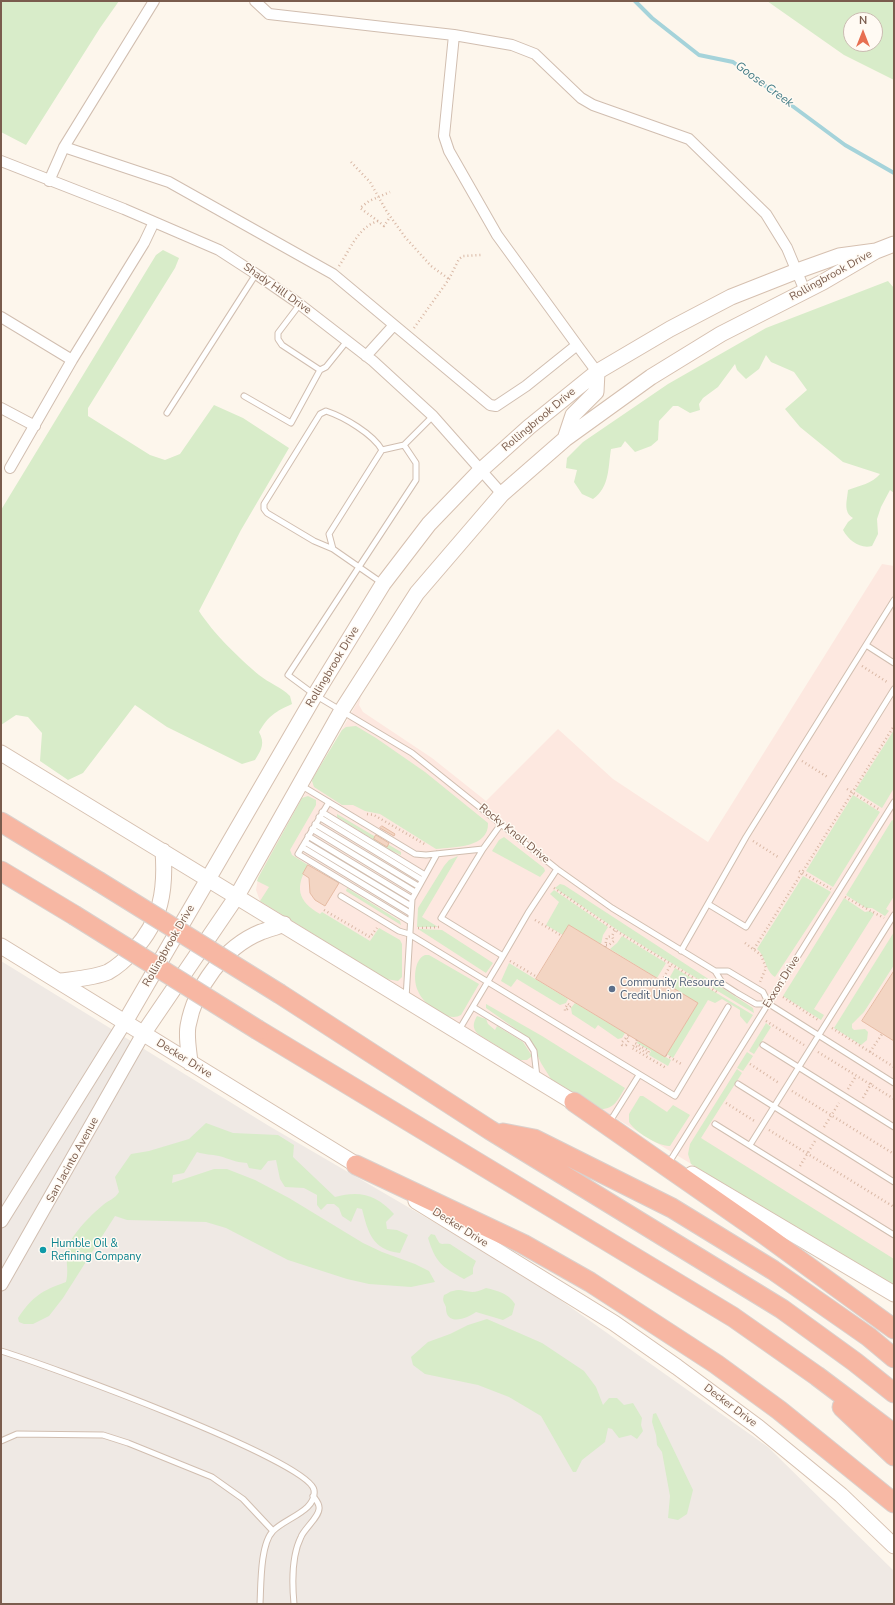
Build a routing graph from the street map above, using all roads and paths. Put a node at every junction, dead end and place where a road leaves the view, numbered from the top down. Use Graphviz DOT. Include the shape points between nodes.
graph roads {
  1 [pos="154,1"];
  2 [pos="255,1"];
  3 [pos="454,35"];
  4 [pos="64,148"];
  5 [pos="1,161"];
  6 [pos="351,162"];
  7 [pos="48,181"];
  8 [pos="390,192"];
  9 [pos="379,198"];
  10 [pos="390,217"];
  11 [pos="378,221"];
  12 [pos="154,222"];
  13 [pos="894,244"];
  14 [pos="876,251"];
  15 [pos="481,256"];
  16 [pos="797,271"];
  17 [pos="256,274"];
  18 [pos="332,274"];
  19 [pos="449,279"];
  20 [pos="805,291"];
  21 [pos="300,304"];
  22 [pos="1,317"];
  23 [pos="394,325"];
  24 [pos="409,337"];
  25 [pos="347,341"];
  26 [pos="577,345"];
  27 [pos="366,356"];
  28 [pos="72,360"];
  29 [pos="320,370"];
  30 [pos="598,372"];
  31 [pos="244,396"];
  32 [pos="1,408"];
  33 [pos="167,413"];
  34 [pos="433,416"];
  35 [pos="36,426"];
  36 [pos="565,439"];
  37 [pos="404,445"];
  38 [pos="382,450"];
  39 [pos="10,468"];
  40 [pos="480,471"];
  41 [pos="502,494"];
  42 [pos="333,549"];
  43 [pos="358,567"];
  44 [pos="383,584"];
  45 [pos="894,600"];
  46 [pos="866,645"];
  47 [pos="855,662"];
  48 [pos="894,663"];
  49 [pos="887,682"];
  50 [pos="894,688"];
  51 [pos="315,695"];
  52 [pos="342,710"];
  53 [pos="894,726"];
  54 [pos="1,753"];
  55 [pos="796,757"];
  56 [pos="829,778"];
  57 [pos="301,785"];
  58 [pos="847,789"];
  59 [pos="852,792"];
  60 [pos="328,802"];
  61 [pos="894,802"];
  62 [pos="880,810"];
  63 [pos="344,811"];
  64 [pos="322,812"];
  65 [pos="319,817"];
  66 [pos="1,822"];
  67 [pos="315,824"];
  68 [pos="501,824"];
  69 [pos="312,830"];
  70 [pos="308,836"];
  71 [pos="746,837"];
  72 [pos="305,842"];
  73 [pos="302,847"];
  74 [pos="483,848"];
  75 [pos="163,851"];
  76 [pos="437,854"];
  77 [pos="778,857"];
  78 [pos="557,869"];
  79 [pos="1,871"];
  80 [pos="801,872"];
  81 [pos="425,875"];
  82 [pos="208,878"];
  83 [pos="422,880"];
  84 [pos="548,883"];
  85 [pos="418,886"];
  86 [pos="831,889"];
  87 [pos="415,892"];
  88 [pos="237,896"];
  89 [pos="341,896"];
  90 [pos="845,897"];
  91 [pos="412,899"];
  92 [pos="708,904"];
  93 [pos="410,906"];
  94 [pos="324,910"];
  95 [pos="410,913"];
  96 [pos="894,914"];
  97 [pos="884,918"];
  98 [pos="535,920"];
  99 [pos="409,921"];
  100 [pos="446,921"];
  101 [pos="284,924"];
  102 [pos="378,927"];
  103 [pos="417,928"];
  104 [pos="615,930"];
  105 [pos="409,934"];
  106 [pos="562,936"];
  107 [pos="612,936"];
  108 [pos="745,943"];
  109 [pos="1,946"];
  110 [pos="754,949"];
  111 [pos="681,951"];
  112 [pos="503,956"];
  113 [pos="671,964"];
  114 [pos="714,971"];
  115 [pos="537,977"];
  116 [pos="60,981"];
  117 [pos="662,981"];
  118 [pos="488,982"];
  119 [pos="764,982"];
  120 [pos="719,993"];
  121 [pos="783,997"];
  122 [pos="406,999"];
  123 [pos="572,1001"];
  124 [pos="570,1004"];
  125 [pos="769,1004"];
  126 [pos="473,1007"];
  127 [pos="728,1007"];
  128 [pos="760,1018"];
  129 [pos="820,1021"];
  130 [pos="125,1022"];
  131 [pos="830,1027"];
  132 [pos="458,1031"];
  133 [pos="143,1034"];
  134 [pos="882,1034"];
  135 [pos="819,1036"];
  136 [pos="637,1040"];
  137 [pos="763,1045"];
  138 [pos="805,1045"];
  139 [pos="816,1051"];
  140 [pos="870,1052"];
  141 [pos="666,1055"];
  142 [pos="190,1063"];
  143 [pos="750,1064"];
  144 [pos="666,1068"];
  145 [pos="799,1068"];
  146 [pos="894,1068"];
  147 [pos="691,1070"];
  148 [pos="640,1075"];
  149 [pos="856,1076"];
  150 [pos="537,1080"];
  151 [pos="872,1083"];
  152 [pos="894,1083"];
  153 [pos="738,1084"];
  154 [pos="781,1084"];
  155 [pos="789,1089"];
  156 [pos="848,1089"];
  157 [pos="894,1099"];
  158 [pos="574,1102"];
  159 [pos="839,1102"];
  160 [pos="726,1103"];
  161 [pos="858,1105"];
  162 [pos="774,1107"];
  163 [pos="832,1115"];
  164 [pos="758,1123"];
  165 [pos="609,1124"];
  166 [pos="715,1124"];
  167 [pos="894,1127"];
  168 [pos="767,1128"];
  169 [pos="823,1128"];
  170 [pos="490,1130"];
  171 [pos="816,1141"];
  172 [pos="750,1145"];
  173 [pos="808,1153"];
  174 [pos="894,1154"];
  175 [pos="670,1161"];
  176 [pos="356,1165"];
  177 [pos="799,1167"];
  178 [pos="894,1182"];
  179 [pos="894,1208"];
  180 [pos="1,1221"];
  181 [pos="894,1235"];
  182 [pos="1,1284"];
  183 [pos="894,1294"];
  184 [pos="733,1317"];
  185 [pos="894,1329"];
  186 [pos="1,1351"];
  187 [pos="894,1358"];
  188 [pos="894,1393"];
  189 [pos="894,1434"];
  190 [pos="1,1441"];
  191 [pos="894,1456"];
  192 [pos="313,1496"];
  193 [pos="894,1504"];
  194 [pos="273,1531"];
  195 [pos="894,1546"];
  196 [pos="260,1604"];
  197 [pos="294,1604"];
  1 -- 4 [label="street"];
  2 -- 3 [label="street" via="269,14 279,16"];
  3 -- 16 [label="street" via="525,49 535,54 581,98 593,105 689,139 766,214 787,248"];
  3 -- 26 [label="street" via="444,136 449,151 498,235"];
  4 -- 7 [label="street"];
  4 -- 18 [label="street" via="169,182"];
  5 -- 7 [label="street, Shady Hill Drive"];
  6 -- 9 [label="path" via="370,182"];
  7 -- 12 [label="street, Shady Hill Drive"];
  8 -- 9 [label="path"];
  9 -- 10 [label="path"];
  9 -- 11 [label="path" via="363,204 360,208"];
  10 -- 11 [label="path" via="384,226"];
  10 -- 19 [label="path" via="430,266"];
  11 -- 18 [label="path" via="361,232"];
  12 -- 17 [label="street, Shady Hill Drive" via="219,250"];
  12 -- 28 [label="street" via="144,244"];
  13 -- 14 [label="main road"];
  14 -- 16 [label="main road, Rollingbrook Drive" via="840,256"];
  14 -- 20 [label="main road, Rollingbrook Drive"];
  15 -- 19 [label="path" via="463,256 454,266"];
  16 -- 20 [label="street"];
  16 -- 30 [label="main road, Rollingbrook Drive" via="731,298 670,329"];
  17 -- 21 [label="street, Shady Hill Drive"];
  17 -- 33 [label="lane"];
  18 -- 23 [label="street"];
  19 -- 24 [label="path" via="418,320"];
  20 -- 36 [label="main road, Rollingbrook Drive" via="721,334 650,377"];
  21 -- 25 [label="street, Shady Hill Drive"];
  21 -- 29 [label="lane" via="278,333 278,339 282,345"];
  22 -- 28 [label="street"];
  23 -- 24 [label="street"];
  23 -- 27 [label="street"];
  24 -- 26 [label="street" via="490,405 496,406 526,386"];
  25 -- 27 [label="street, Shady Hill Drive"];
  25 -- 29 [label="lane" via="326,367"];
  26 -- 30 [label="street"];
  27 -- 34 [label="street, Shady Hill Drive"];
  28 -- 35 [label="street"];
  29 -- 31 [label="lane" via="291,422"];
  30 -- 36 [label="main road" via="596,392 573,415"];
  30 -- 40 [label="main road, Rollingbrook Drive" via="529,427"];
  32 -- 35 [label="street"];
  34 -- 37 [label="lane"];
  34 -- 40 [label="street, Shady Hill Drive"];
  35 -- 39 [label="street"];
  36 -- 41 [label="main road, Rollingbrook Drive"];
  37 -- 38 [label="lane"];
  37 -- 43 [label="lane" via="416,463 416,480"];
  38 -- 42 [label="lane" via="328,534"];
  38 -- 42 [label="lane" via="376,440 326,411 320,414 264,504 267,513 314,541"];
  40 -- 41 [label="street, Shady Hill Drive"];
  40 -- 44 [label="main road, Rollingbrook Drive" via="429,524"];
  41 -- 52 [label="main road, Rollingbrook Drive" via="417,592"];
  42 -- 43 [label="lane"];
  43 -- 44 [label="lane"];
  43 -- 51 [label="lane, Rocky Knoll Drive" via="288,675"];
  44 -- 51 [label="main road, Rollingbrook Drive"];
  45 -- 46 [label="lane"];
  46 -- 47 [label="lane"];
  46 -- 48 [label="lane"];
  47 -- 49 [label="path"];
  47 -- 55 [label="lane"];
  50 -- 92 [label="lane" via="746,927"];
  51 -- 52 [label="lane, Rocky Knoll Drive"];
  51 -- 82 [label="main road, Rollingbrook Drive"];
  52 -- 57 [label="main road, Rollingbrook Drive"];
  52 -- 68 [label="lane, Rocky Knoll Drive" via="412,753"];
  53 -- 59 [label="path"];
  54 -- 75 [label="main road"];
  55 -- 56 [label="path"];
  55 -- 71 [label="lane"];
  57 -- 60 [label="lane"];
  57 -- 88 [label="main road, Rollingbrook Drive"];
  58 -- 59 [label="path"];
  59 -- 62 [label="path"];
  59 -- 80 [label="path"];
  60 -- 63 [label="lane"];
  60 -- 64 [label="lane"];
  61 -- 125 [label="lane, Exxon Drive"];
  63 -- 76 [label="lane" via="416,854"];
  63 -- 76 [label="path" via="349,807 363,814 374,815"];
  64 -- 65 [label="lane"];
  64 -- 81 [label="lane"];
  65 -- 67 [label="lane"];
  65 -- 83 [label="lane"];
  66 -- 170 [label="highway, bridge" via="280,994"];
  67 -- 69 [label="lane"];
  67 -- 85 [label="lane"];
  68 -- 74 [label="lane"];
  68 -- 78 [label="lane, Rocky Knoll Drive"];
  69 -- 70 [label="lane"];
  69 -- 87 [label="lane"];
  70 -- 72 [label="lane"];
  70 -- 91 [label="lane"];
  71 -- 77 [label="path"];
  71 -- 92 [label="lane"];
  72 -- 73 [label="lane"];
  72 -- 93 [label="lane"];
  73 -- 95 [label="lane"];
  73 -- 99 [label="lane" via="298,854"];
  74 -- 76 [label="lane"];
  74 -- 100 [label="lane" via="441,918"];
  75 -- 82 [label="main road"];
  75 -- 116 [label="main road" via="165,875 162,898 155,920 143,940 127,958 108,972"];
  76 -- 81 [label="lane"];
  78 -- 84 [label="lane"];
  78 -- 111 [label="lane, Rocky Knoll Drive" via="612,908"];
  79 -- 184 [label="highway, bridge" via="258,1030"];
  80 -- 86 [label="path"];
  80 -- 110 [label="path"];
  81 -- 83 [label="lane"];
  82 -- 88 [label="main road"];
  82 -- 130 [label="main road, Rollingbrook Drive"];
  83 -- 85 [label="lane"];
  84 -- 104 [label="path"];
  84 -- 112 [label="lane"];
  85 -- 87 [label="lane"];
  87 -- 91 [label="lane"];
  88 -- 101 [label="main road"];
  88 -- 133 [label="main road, Rollingbrook Drive"];
  89 -- 105 [label="lane" via="399,931"];
  90 -- 97 [label="path"];
  91 -- 93 [label="lane"];
  92 -- 111 [label="lane"];
  93 -- 95 [label="lane"];
  94 -- 102 [label="path" via="370,937"];
  95 -- 99 [label="lane"];
  96 -- 135 [label="lane"];
  98 -- 106 [label="path"];
  99 -- 105 [label="lane"];
  100 -- 103 [label="path" via="439,928"];
  100 -- 112 [label="lane"];
  101 -- 122 [label="main road"];
  101 -- 142 [label="main road" via="260,932 229,952 202,986 188,1027"];
  104 -- 107 [label="path"];
  104 -- 113 [label="path"];
  105 -- 118 [label="lane"];
  105 -- 122 [label="lane"];
  107 -- 107 [label="path" via="607,937 606,946 614,941"];
  108 -- 110 [label="path"];
  109 -- 116 [label="main road, Decker Drive"];
  110 -- 119 [label="path" via="761,955 766,968 760,982"];
  111 -- 114 [label="lane, Rocky Knoll Drive"];
  112 -- 115 [label="path"];
  112 -- 118 [label="lane"];
  113 -- 117 [label="path"];
  113 -- 120 [label="path"];
  114 -- 125 [label="lane, Rocky Knoll Drive" via="723,984 737,993 756,1004"];
  114 -- 125 [label="lane, Rocky Knoll Drive" via="728,971 763,992"];
  116 -- 130 [label="main road, Decker Drive"];
  118 -- 126 [label="lane"];
  118 -- 148 [label="lane"];
  121 -- 129 [label="path"];
  122 -- 132 [label="main road"];
  123 -- 124 [label="path"];
  125 -- 128 [label="lane, Exxon Drive"];
  125 -- 135 [label="lane"];
  126 -- 132 [label="lane"];
  126 -- 150 [label="lane" via="527,1040 534,1051"];
  127 -- 147 [label="lane"];
  128 -- 138 [label="path"];
  128 -- 175 [label="lane, Exxon Drive"];
  130 -- 133 [label="main road, Decker Drive"];
  130 -- 180 [label="street"];
  131 -- 140 [label="path"];
  132 -- 150 [label="main road"];
  133 -- 142 [label="main road, Decker Drive"];
  133 -- 182 [label="street, San Jacinto Avenue"];
  134 -- 140 [label="path"];
  135 -- 145 [label="lane"];
  135 -- 152 [label="lane"];
  136 -- 144 [label="path" via="635,1043 649,1051 648,1054 634,1045 632,1048"];
  137 -- 145 [label="lane"];
  139 -- 149 [label="path"];
  140 -- 146 [label="path"];
  141 -- 147 [label="path"];
  142 -- 176 [label="main road, Decker Drive"];
  143 -- 154 [label="path"];
  145 -- 161 [label="lane"];
  145 -- 162 [label="lane"];
  147 -- 148 [label="lane" via="675,1096"];
  148 -- 165 [label="lane"];
  149 -- 151 [label="path"];
  149 -- 156 [label="path"];
  150 -- 158 [label="main road"];
  151 -- 157 [label="path"];
  151 -- 161 [label="path"];
  153 -- 162 [label="lane"];
  155 -- 163 [label="path"];
  158 -- 165 [label="main road"];
  158 -- 185 [label="highway" via="765,1235"];
  159 -- 163 [label="path"];
  160 -- 164 [label="path"];
  161 -- 167 [label="lane"];
  162 -- 172 [label="lane"];
  162 -- 178 [label="lane"];
  163 -- 169 [label="path"];
  163 -- 174 [label="path"];
  165 -- 175 [label="main road"];
  166 -- 172 [label="lane"];
  168 -- 173 [label="path"];
  170 -- 187 [label="highway" via="534,1139 672,1208 773,1270 869,1337"];
  170 -- 188 [label="highway" via="782,1309"];
  171 -- 173 [label="path"];
  172 -- 181 [label="lane"];
  173 -- 177 [label="path"];
  173 -- 179 [label="path"];
  175 -- 183 [label="main road"];
  176 -- 193 [label="highway" via="523,1244 590,1282 716,1364 780,1410"];
  176 -- 195 [label="main road, Decker Drive" via="614,1323 678,1367 842,1495"];
  184 -- 189 [label="highway"];
  184 -- 191 [label="highway" via="835,1400"];
  186 -- 192 [label="lane" via="218,1433 306,1478 312,1484"];
  190 -- 194 [label="lane" via="17,1434 103,1435 128,1443 212,1477 243,1499"];
  192 -- 194 [label="lane" via="310,1505"];
  192 -- 197 [label="lane" via="319,1508 301,1535 295,1553"];
  194 -- 196 [label="lane" via="266,1541"];
}
